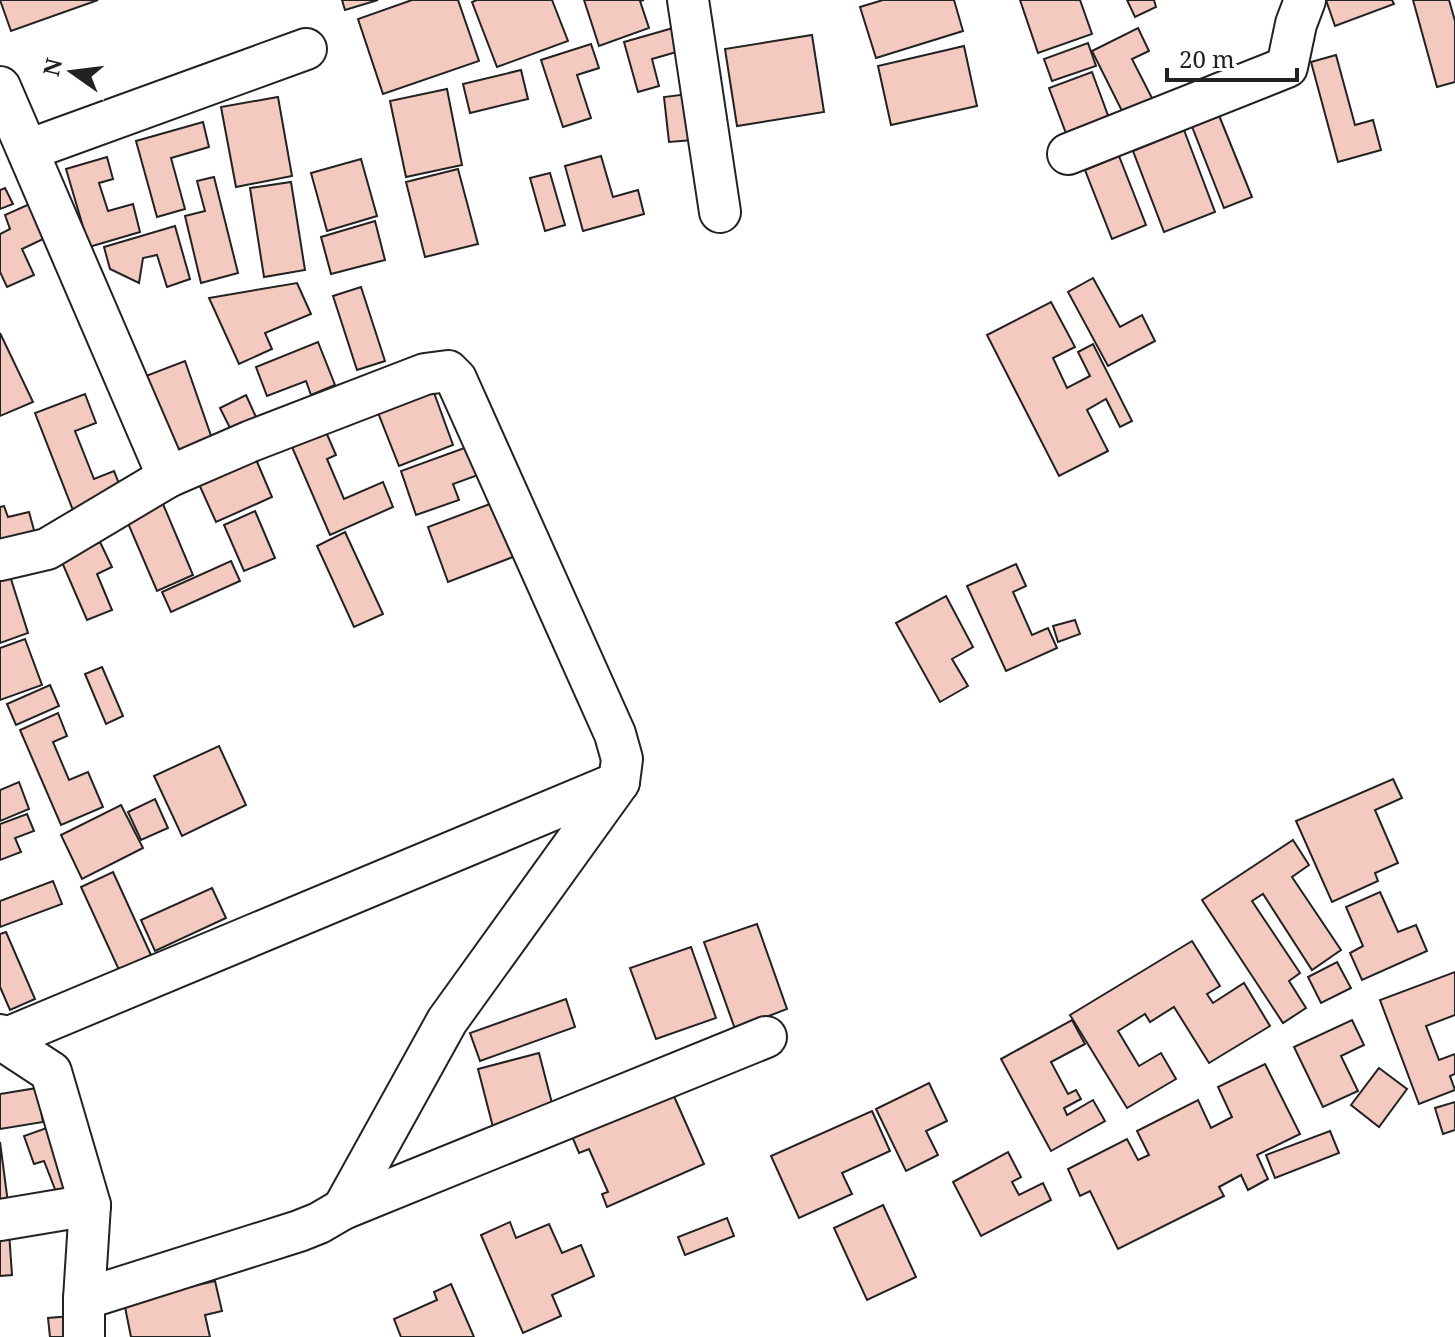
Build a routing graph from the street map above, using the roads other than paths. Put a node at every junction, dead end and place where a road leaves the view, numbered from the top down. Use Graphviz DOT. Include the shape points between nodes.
graph roads {
  1 [pos="688,0"];
  2 [pos="1305,0"];
  3 [pos="306,49"];
  4 [pos="2,100"];
  5 [pos="28,150"];
  6 [pos="1068,154"];
  7 [pos="720,212"];
  8 [pos="168,477"];
  9 [pos="0,560"];
  10 [pos="619,782"];
  11 [pos="1,1037"];
  12 [pos="766,1037"];
  13 [pos="90,1205"];
  14 [pos="343,1209"];
  15 [pos="0,1220"];
  16 [pos="84,1318"];
  1 -- 7 [label="street"];
  2 -- 6 [label="street" via="1287,67"];
  3 -- 5 [label="street"];
  4 -- 5 [label="street"];
  5 -- 8 [label="street"];
  8 -- 9 [label="street" via="47,549"];
  8 -- 10 [label="street" via="425,374 448,371 615,734 622,759"];
  10 -- 11 [label="street"];
  10 -- 14 [label="street" via="447,1021"];
  11 -- 13 [label="street" via="51,1072"];
  12 -- 14 [label="street"];
  13 -- 15 [label="street"];
  13 -- 16 [label="street"];
  14 -- 16 [label="street"];
}
